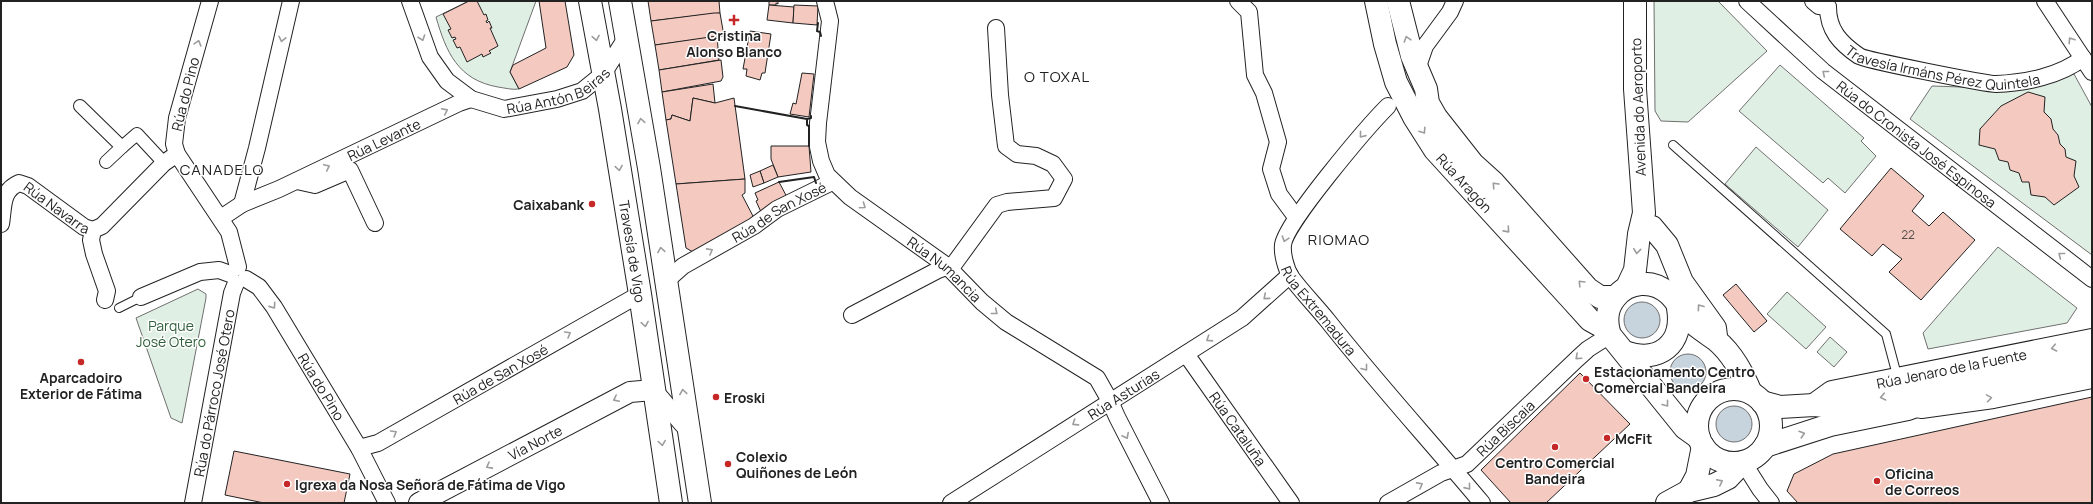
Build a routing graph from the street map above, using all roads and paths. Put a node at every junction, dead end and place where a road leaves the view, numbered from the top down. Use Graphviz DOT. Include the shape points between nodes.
graph roads {
  1 [pos="210,1"];
  2 [pos="291,1"];
  3 [pos="410,1"];
  4 [pos="590,1"];
  5 [pos="620,1"];
  6 [pos="824,1"];
  7 [pos="836,1"];
  8 [pos="1238,1"];
  9 [pos="1376,1"];
  10 [pos="1398,1"];
  11 [pos="1454,1"];
  12 [pos="1635,1"];
  13 [pos="1747,1"];
  14 [pos="2045,1"];
  15 [pos="1826,3"];
  16 [pos="830,21"];
  17 [pos="996,28"];
  18 [pos="626,38"];
  19 [pos="2083,58"];
  20 [pos="1417,68"];
  21 [pos="2092,72"];
  22 [pos="603,74"];
  23 [pos="582,91"];
  24 [pos="471,99"];
  25 [pos="1396,102"];
  26 [pos="1428,102"];
  27 [pos="80,106"];
  28 [pos="610,109"];
  29 [pos="1673,145"];
  30 [pos="122,147"];
  31 [pos="171,159"];
  32 [pos="106,162"];
  33 [pos="251,174"];
  34 [pos="297,181"];
  35 [pos="832,182"];
  36 [pos="274,192"];
  37 [pos="242,204"];
  38 [pos="1296,217"];
  39 [pos="221,218"];
  40 [pos="1648,220"];
  41 [pos="375,223"];
  42 [pos="1,224"];
  43 [pos="93,230"];
  44 [pos="947,266"];
  45 [pos="1290,275"];
  46 [pos="238,276"];
  47 [pos="2092,279"];
  48 [pos="666,281"];
  49 [pos="1621,292"];
  50 [pos="640,294"];
  51 [pos="141,297"];
  52 [pos="105,300"];
  53 [pos="1673,300"];
  54 [pos="119,308"];
  55 [pos="852,315"];
  56 [pos="1609,333"];
  57 [pos="2092,340"];
  58 [pos="1717,341"];
  59 [pos="1625,352"];
  60 [pos="1186,354"];
  61 [pos="2092,360"];
  62 [pos="2092,377"];
  63 [pos="1898,380"];
  64 [pos="1991,380"];
  65 [pos="653,390"];
  66 [pos="1757,398"];
  67 [pos="1110,401"];
  68 [pos="1814,405"];
  69 [pos="1908,409"];
  70 [pos="689,431"];
  71 [pos="1701,442"];
  72 [pos="1765,446"];
  73 [pos="359,448"];
  74 [pos="1744,462"];
  75 [pos="1454,469"];
  76 [pos="1689,491"];
  77 [pos="193,503"];
  78 [pos="387,503"];
  79 [pos="419,503"];
  80 [pos="671,503"];
  81 [pos="700,503"];
  82 [pos="951,503"];
  83 [pos="1161,503"];
  84 [pos="1291,503"];
  85 [pos="1388,503"];
  86 [pos="1482,503"];
  87 [pos="1667,503"];
  88 [pos="1772,503"];
  31 -- 1 [label="street, Rúa do Pino, one-way" via="177,118"];
  2 -- 33 [label="street, one-way"];
  3 -- 24 [label="street, Rúa Antón Beiras, one-way" via="430,57 448,81"];
  4 -- 22 [label="main road, Travesía de Vigo, one-way"];
  5 -- 18 [label="main road, Travesía de Vigo"];
  6 -- 16 [label="street, Rúa Numancia"];
  7 -- 16 [label="street"];
  8 -- 38 [label="street" via="1249,12 1255,75 1264,93 1278,142 1271,169 1279,194"];
  9 -- 25 [label="main road, Rúa Aragón"];
  20 -- 10 [label="main road, Rúa Aragón, one-way"];
  11 -- 20 [label="street" via="1450,12 1425,46"];
  12 -- 40 [label="main road, Avenida do Aeroporto" via="1635,89"];
  47 -- 13 [label="street, Rúa do Cronista José Espinosa, one-way" via="1823,71"];
  19 -- 14 [label="street, one-way"];
  15 -- 19 [label="street, Travesía Irmáns Pérez Quintela" via="1832,32 1861,57 1995,84 2034,79"];
  16 -- 35 [label="street, Rúa Numancia" via="817,142 821,161"];
  17 -- 44 [label="street" via="1006,146 1017,154 1036,156 1052,164 1064,179 1054,198 997,205 954,264"];
  18 -- 22 [label="street, Rúa Antón Beiras"];
  48 -- 18 [label="main road, Travesía de Vigo, one-way"];
  19 -- 21 [label="street"];
  20 -- 26 [label="main road, Rúa Aragón" via="1426,89"];
  22 -- 23 [label="street, Rúa Antón Beiras"];
  22 -- 28 [label="main road, Travesía de Vigo"];
  23 -- 24 [label="street, Rúa Antón Beiras" via="556,100 504,109"];
  23 -- 28 [label="street" via="598,95"];
  34 -- 24 [label="street, Rúa Levante, one-way"];
  25 -- 26 [label="main road" via="1414,95"];
  25 -- 38 [label="street, Rúa Extremadura, one-way" via="1372,122"];
  25 -- 56 [label="main road, Rúa Aragón, one-way" via="1435,150 1590,320"];
  49 -- 26 [label="main road, Rúa Aragón, one-way" via="1600,297 1588,290 1494,183 1473,164 1436,117"];
  27 -- 30 [label="street"];
  28 -- 50 [label="main road, Travesía de Vigo, one-way"];
  29 -- 63 [label="lane" via="1886,334"];
  30 -- 31 [label="street" via="137,134"];
  30 -- 32 [label="street"];
  31 -- 39 [label="street, Rúa do Pino"];
  31 -- 43 [label="street, Rúa Navarra" via="102,226"];
  33 -- 36 [label="street" via="256,184"];
  33 -- 37 [label="street"];
  34 -- 36 [label="street, Rúa Levante"];
  34 -- 41 [label="street, Rúa Levante" via="315,185 350,170"];
  35 -- 44 [label="street, Rúa Numancia, one-way"];
  48 -- 35 [label="street, Rúa de San Xosé, one-way" via="683,266 754,226 777,209"];
  36 -- 37 [label="street, Rúa Levante"];
  37 -- 39 [label="street, Rúa Levante"];
  38 -- 45 [label="street, Rúa Extremadura, one-way" via="1282,244"];
  39 -- 46 [label="street, Rúa do Pino" via="229,232"];
  40 -- 49 [label="main road, Avenida do Aeroporto, one-way" via="1639,234 1635,270"];
  40 -- 53 [label="main road, Avenida do Aeroporto"];
  58 -- 40 [label="main road, one-way" via="1715,328 1682,282 1667,245"];
  42 -- 43 [label="street, Rúa Navarra" via="6,193 10,187 20,182 84,227"];
  43 -- 52 [label="street" via="91,240 107,292"];
  44 -- 55 [label="street"];
  44 -- 67 [label="street, Rúa Numancia, one-way" via="982,302 1006,322 1096,378"];
  45 -- 60 [label="street, Rúa Asturias, one-way" via="1242,318"];
  45 -- 75 [label="street, Rúa Extremadura, one-way" via="1371,376"];
  46 -- 51 [label="street, Rúa do Pino" via="219,270 200,272"];
  46 -- 73 [label="street, Rúa do Pino, one-way" via="259,287 274,306"];
  46 -- 77 [label="street, Rúa do Párroco José Otero" via="232,293"];
  70 -- 48 [label="main road, Travesía de Vigo, one-way"];
  49 -- 53 [label="main road, Rúa Aragón" via="1638,284 1649,284 1659,287"];
  49 -- 56 [label="main road" via="1608,312"];
  50 -- 65 [label="main road, Travesía de Vigo, one-way"];
  73 -- 50 [label="street, Rúa de San Xosé, one-way" via="378,443"];
  51 -- 54 [label="lane"];
  53 -- 58 [label="main road, Rúa Aragón" via="1694,324"];
  53 -- 59 [label="main road" via="1680,320 1678,333 1671,344 1650,356 1637,356"];
  56 -- 59 [label="main road, Rúa Aragón" via="1616,345"];
  56 -- 75 [label="street, Rúa Biscaia, one-way" via="1588,349 1467,464"];
  57 -- 63 [label="main road, Rúa Jenaro de la Fuente, one-way"];
  58 -- 66 [label="main road, Rúa Aragón" via="1740,368"];
  59 -- 71 [label="main road, Rúa Aragón, one-way" via="1685,428"];
  60 -- 67 [label="street, Rúa Asturias"];
  60 -- 84 [label="street, Rúa Cataluña"];
  61 -- 64 [label="main road"];
  69 -- 62 [label="main road, Rúa Jenaro de la Fuente, one-way" via="1993,397"];
  63 -- 68 [label="main road, Rúa Jenaro de la Fuente" via="1832,392"];
  64 -- 68 [label="main road, Rúa Jenaro de la Fuente, one-way" via="1960,381 1836,407"];
  64 -- 69 [label="main road, Rúa Jenaro de la Fuente"];
  65 -- 70 [label="street" via="666,402 679,423"];
  65 -- 79 [label="street, Vía Norte, one-way" via="630,392"];
  65 -- 80 [label="main road, Travesía de Vigo, one-way"];
  66 -- 68 [label="main road, Rúa Jenaro de la Fuente" via="1780,407"];
  66 -- 71 [label="main road" via="1741,390 1719,392 1710,398 1698,417 1697,428"];
  66 -- 72 [label="main road, Rúa Aragón" via="1767,410 1771,428"];
  67 -- 82 [label="street, Rúa Asturias, one-way"];
  67 -- 83 [label="street, Rúa Numancia, one-way"];
  72 -- 69 [label="main road, Rúa Jenaro de la Fuente, one-way" via="1830,425"];
  70 -- 81 [label="main road, Travesía de Vigo"];
  71 -- 74 [label="main road, Rúa Aragón" via="1716,458 1725,462"];
  71 -- 76 [label="main road" via="1697,476"];
  72 -- 74 [label="main road" via="1756,456"];
  73 -- 78 [label="street, Rúa do Pino"];
  76 -- 74 [label="main road, one-way" via="1714,485 1728,478"];
  74 -- 88 [label="street" via="1760,490"];
  85 -- 75 [label="street, Rúa Biscaia, one-way" via="1441,473"];
  75 -- 86 [label="street, Rúa Extremadura, one-way"];
  76 -- 87 [label="main road"];
}
